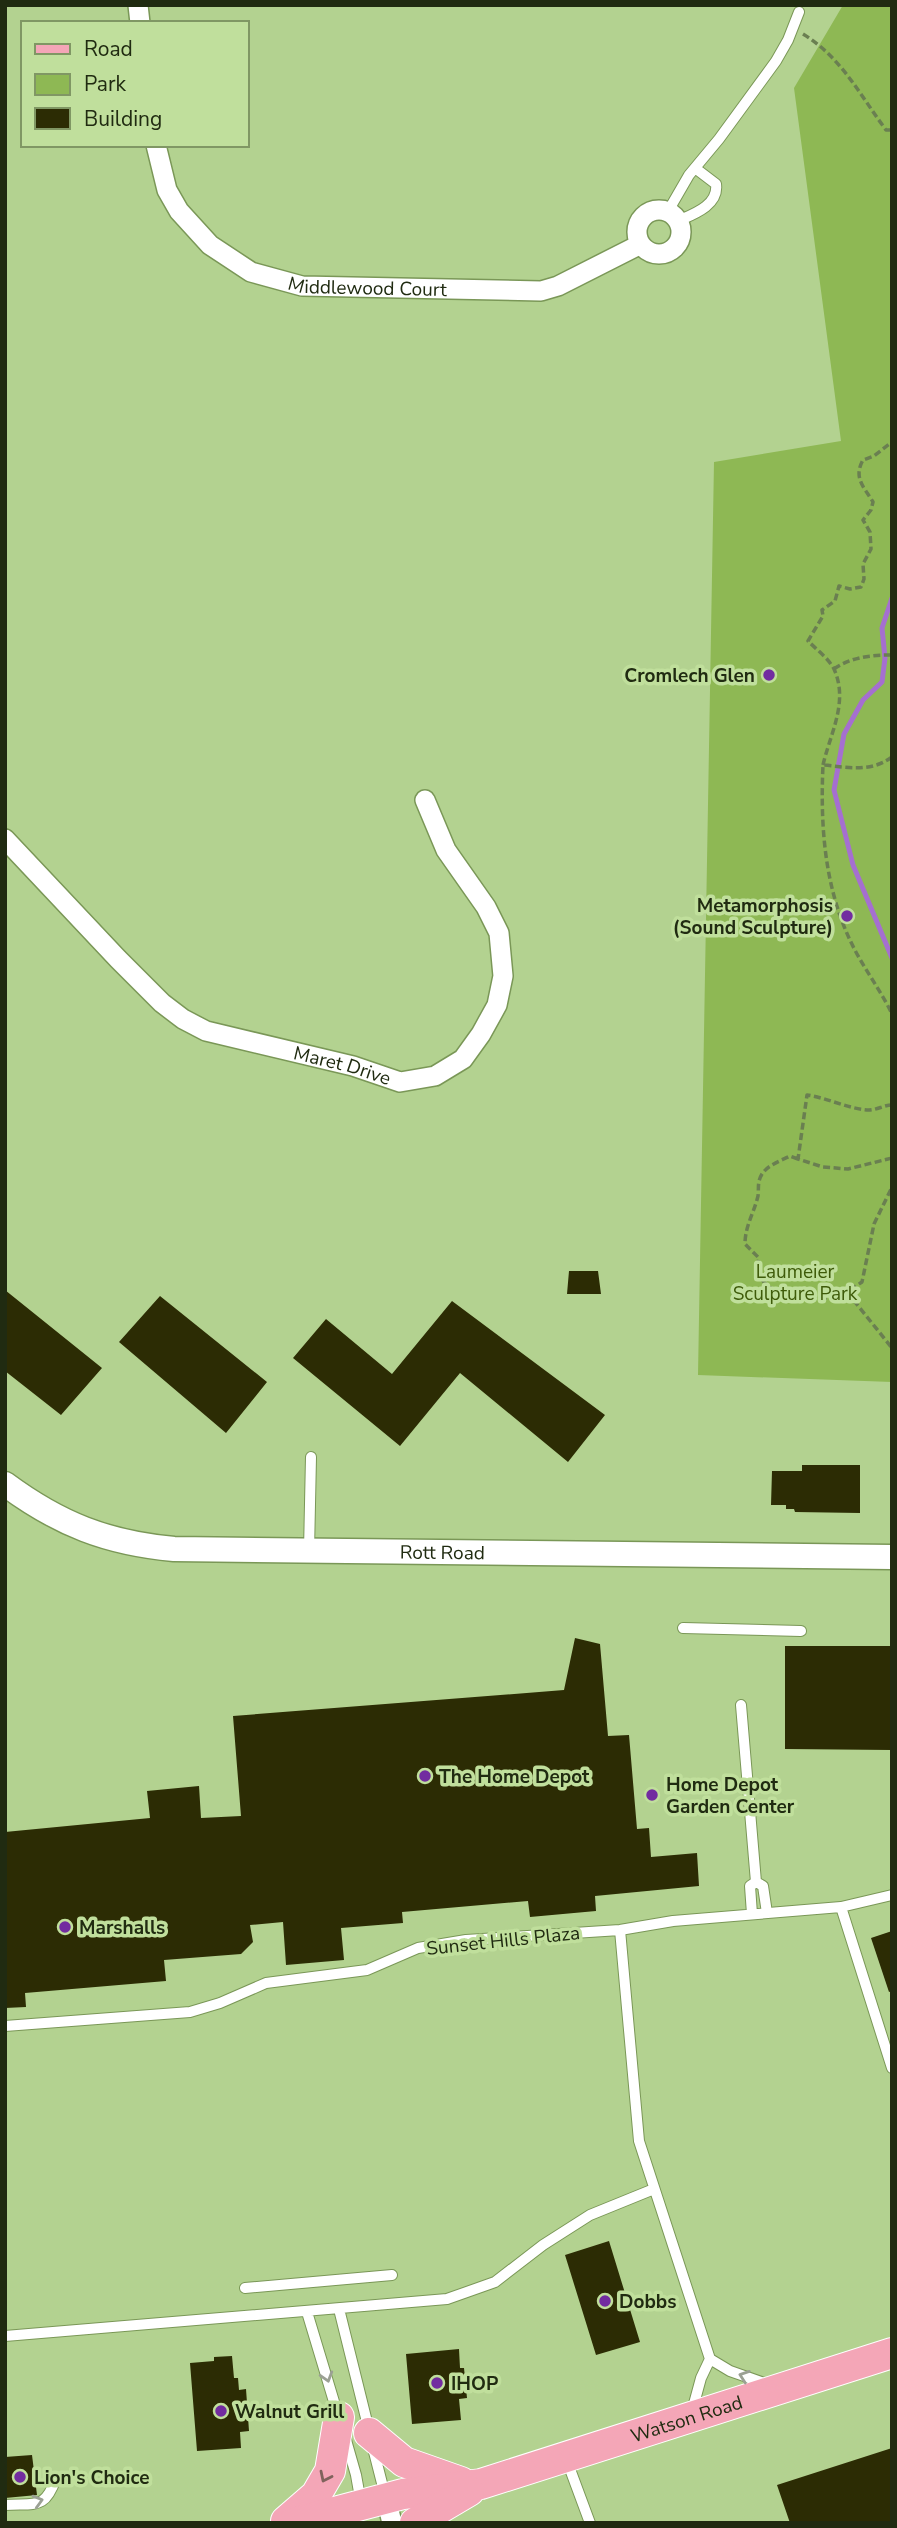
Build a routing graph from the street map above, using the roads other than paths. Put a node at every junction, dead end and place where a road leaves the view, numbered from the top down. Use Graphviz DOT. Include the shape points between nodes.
graph roads {
  1 [pos="799,12"];
  2 [pos="156,147"];
  3 [pos="695,168"];
  4 [pos="673,217"];
  5 [pos="639,245"];
  6 [pos="425,800"];
  7 [pos="5,839"];
  8 [pos="312,1457"];
  9 [pos="5,1484"];
  10 [pos="309,1551"];
  11 [pos="892,1557"];
  12 [pos="683,1628"];
  13 [pos="801,1631"];
  14 [pos="741,1705"];
  15 [pos="756,1882"];
  16 [pos="892,1895"];
  17 [pos="841,1907"];
  18 [pos="767,1913"];
  19 [pos="752,1914"];
  20 [pos="620,1930"];
  21 [pos="5,2026"];
  22 [pos="892,2068"];
  23 [pos="654,2189"];
  24 [pos="392,2275"];
  25 [pos="245,2288"];
  26 [pos="339,2309"];
  27 [pos="307,2312"];
  28 [pos="5,2336"];
  29 [pos="892,2353"];
  30 [pos="710,2359"];
  31 [pos="781,2389"];
  32 [pos="339,2417"];
  33 [pos="690,2418"];
  34 [pos="369,2432"];
  35 [pos="566,2458"];
  36 [pos="56,2477"];
  37 [pos="476,2485"];
  38 [pos="5,2505"];
  39 [pos="376,2512"];
  40 [pos="284,2523"];
  41 [pos="293,2523"];
  42 [pos="415,2523"];
  43 [pos="590,2523"];
  1 -- 3 [label="lane" via="776,61"];
  2 -- 5 [label="street, Middlewood Court" via="167,190 178,211 210,245 251,272 302,286 541,291"];
  3 -- 4 [label="lane"];
  3 -- 4 [label="lane" via="709,176 717,191 701,210"];
  4 -- 5 [label="street" via="649,213 642,218 636,235"];
  4 -- 5 [label="street" via="682,232 677,246 660,254 646,252"];
  6 -- 7 [label="street, Maret Drive" via="446,850 499,933 503,976 497,1005 463,1059 435,1076 400,1082 353,1066 206,1031 183,1019 118,959"];
  8 -- 10 [label="lane"];
  9 -- 10 [label="street, Rott Road" via="62,1521 126,1543 174,1549"];
  10 -- 11 [label="street, Rott Road"];
  12 -- 13 [label="lane"];
  14 -- 15 [label="lane"];
  15 -- 18 [label="lane" via="763,1886"];
  15 -- 19 [label="lane" via="750,1886"];
  16 -- 17 [label="lane, Sunset Hills Plaza"];
  17 -- 18 [label="lane, Sunset Hills Plaza"];
  17 -- 22 [label="lane"];
  18 -- 19 [label="lane, Sunset Hills Plaza"];
  19 -- 20 [label="lane, Sunset Hills Plaza"];
  20 -- 21 [label="lane, Sunset Hills Plaza" via="466,1940 418,1948 367,1970 266,1983 190,2012"];
  20 -- 23 [label="lane" via="639,2141"];
  23 -- 26 [label="lane" via="590,2215 495,2282 471,2292 447,2299"];
  23 -- 30 [label="lane"];
  24 -- 25 [label="lane"];
  26 -- 27 [label="lane"];
  26 -- 34 [label="lane"];
  27 -- 28 [label="lane"];
  27 -- 32 [label="lane, one-way"];
  29 -- 31 [label="main road, Watson Road"];
  31 -- 30 [label="lane, one-way"];
  30 -- 33 [label="lane"];
  31 -- 33 [label="main road, Watson Road"];
  32 -- 39 [label="lane" via="356,2475"];
  32 -- 40 [label="main road, one-way" via="330,2472 316,2495"];
  33 -- 35 [label="main road, Watson Road"];
  34 -- 37 [label="main road" via="404,2462"];
  34 -- 39 [label="lane"];
  35 -- 37 [label="main road, Watson Road"];
  35 -- 43 [label="lane"];
  38 -- 36 [label="lane, one-way" via="42,2502 50,2497"];
  37 -- 39 [label="main road, Watson Road" via="403,2494"];
  37 -- 42 [label="main road, Watson Road"];
  39 -- 41 [label="main road, Watson Road"];
}
